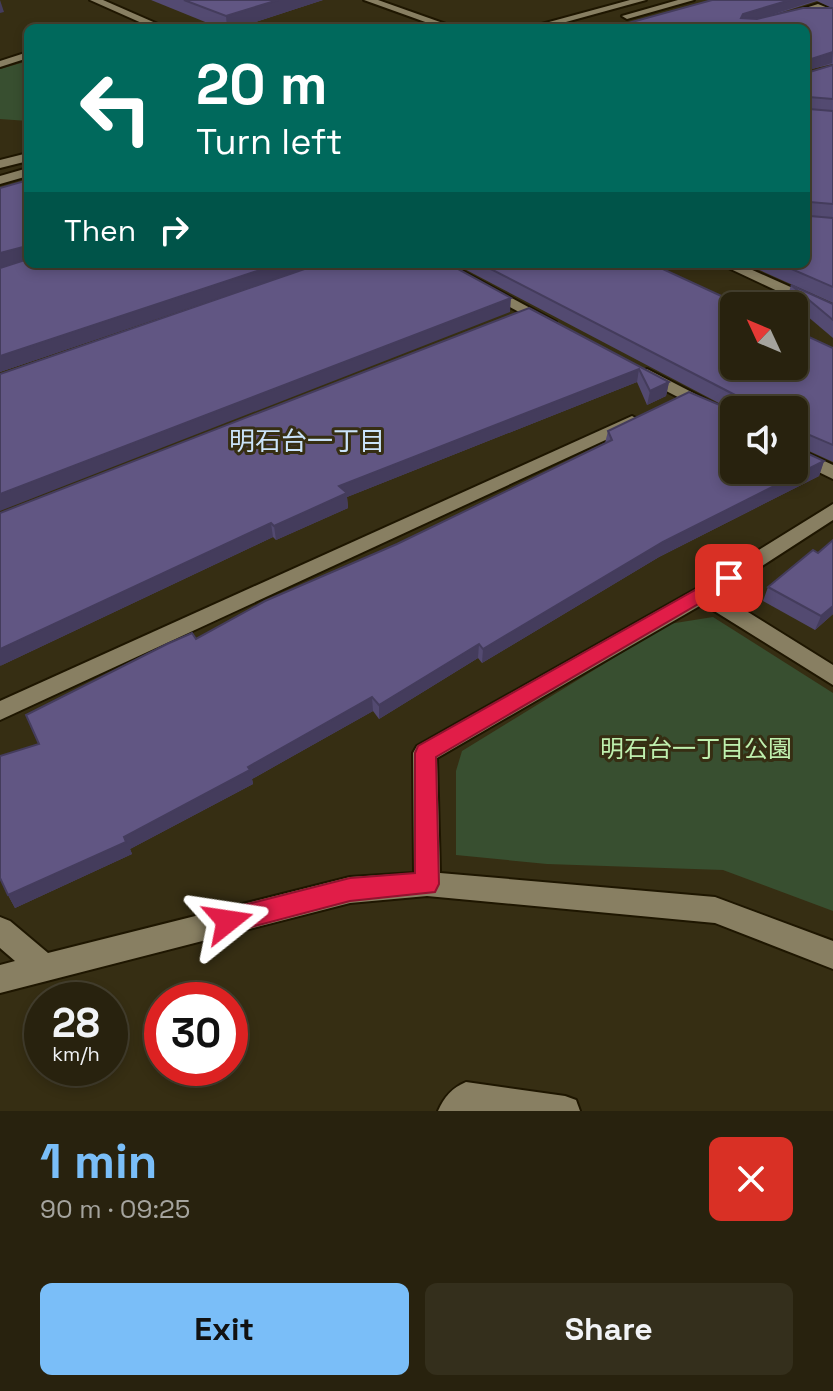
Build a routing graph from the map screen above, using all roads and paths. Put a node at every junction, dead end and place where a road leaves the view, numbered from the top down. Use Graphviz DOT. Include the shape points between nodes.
graph roads {
  1 [pos="95,0"];
  2 [pos="369,0"];
  3 [pos="641,0"];
  4 [pos="689,0"];
  5 [pos="833,13"];
  6 [pos="144,20"];
  7 [pos="612,20"];
  8 [pos="130,24"];
  9 [pos="153,24"];
  10 [pos="440,24"];
  11 [pos="548,24"];
  12 [pos="761,24"];
  13 [pos="24,56"];
  14 [pos="0,64"];
  15 [pos="24,158"];
  16 [pos="0,164"];
  17 [pos="24,173"];
  18 [pos="0,180"];
  19 [pos="446,268"];
  20 [pos="736,268"];
  21 [pos="530,312"];
  22 [pos="833,312"];
  23 [pos="500,324"];
  24 [pos="569,333"];
  25 [pos="635,368"];
  26 [pos="687,396"];
  27 [pos="720,414"];
  28 [pos="808,460"];
  29 [pos="833,473"];
  30 [pos="833,511"];
  31 [pos="703,594"];
  32 [pos="833,676"];
  33 [pos="0,711"];
  34 [pos="427,884"];
  35 [pos="0,930"];
  36 [pos="833,955"];
  37 [pos="45,969"];
  38 [pos="0,979"];
  39 [pos="453,1111"];
  40 [pos="565,1111"];
  1 -- 6 [label="street"];
  2 -- 10 [label="street"];
  3 -- 11 [label="street"];
  4 -- 7 [label="street"];
  5 -- 12 [label="street" via="818,7"];
  6 -- 8 [label="street"];
  6 -- 9 [label="street"];
  13 -- 14 [label="street"];
  15 -- 16 [label="street"];
  17 -- 18 [label="street"];
  19 -- 21 [label="street"];
  20 -- 22 [label="street"];
  21 -- 23 [label="street"];
  21 -- 24 [label="street"];
  25 -- 26 [label="street"];
  26 -- 27 [label="street"];
  26 -- 33 [label="street"];
  28 -- 29 [label="street"];
  30 -- 31 [label="street"];
  31 -- 32 [label="street"];
  31 -- 34 [label="street" via="425,753"];
  34 -- 36 [label="street" via="715,910"];
  34 -- 37 [label="street" via="350,890"];
  35 -- 37 [label="street"];
  37 -- 38 [label="street"];
  39 -- 40 [label="street" via="466,1097"];
}
